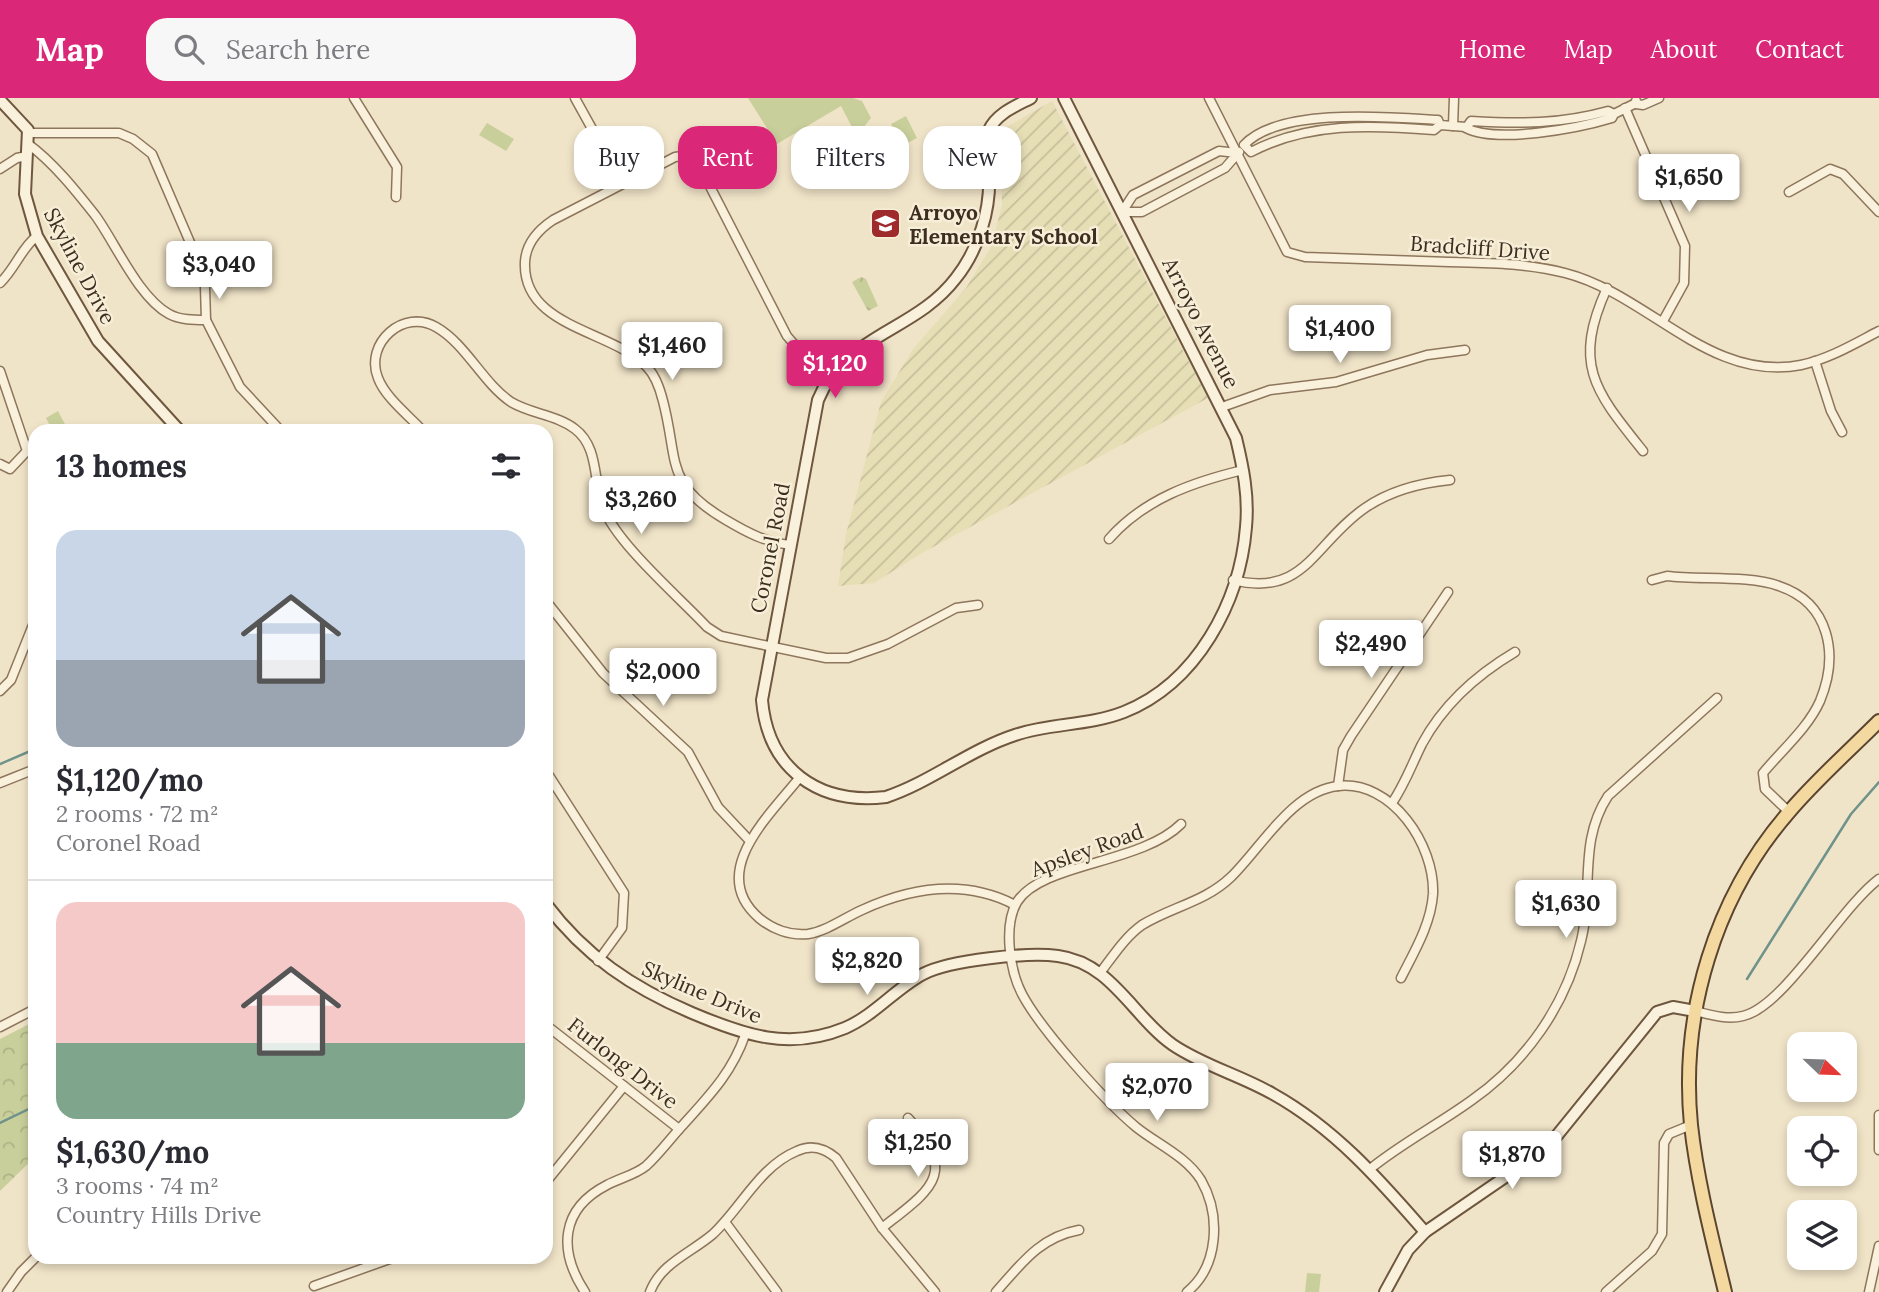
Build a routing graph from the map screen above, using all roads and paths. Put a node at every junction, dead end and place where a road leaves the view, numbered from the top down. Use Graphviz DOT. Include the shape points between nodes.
graph roads {
  1 [pos="354,98"];
  2 [pos="575,98"];
  3 [pos="1031,98"];
  4 [pos="1064,98"];
  5 [pos="1209,98"];
  6 [pos="1454,98"];
  7 [pos="1659,98"];
  8 [pos="0,100"];
  9 [pos="1636,100"];
  10 [pos="1625,108"];
  11 [pos="590,126"];
  12 [pos="1453,126"];
  13 [pos="28,138"];
  14 [pos="1241,151"];
  15 [pos="27,156"];
  16 [pos="664,162"];
  17 [pos="0,169"];
  18 [pos="610,189"];
  19 [pos="1789,192"];
  20 [pos="396,197"];
  21 [pos="1122,212"];
  22 [pos="1879,212"];
  23 [pos="37,236"];
  24 [pos="0,283"];
  25 [pos="1607,288"];
  26 [pos="206,320"];
  27 [pos="1663,321"];
  28 [pos="1879,331"];
  29 [pos="1465,349"];
  30 [pos="1815,361"];
  31 [pos="0,371"];
  32 [pos="831,374"];
  33 [pos="1,382"];
  34 [pos="1222,407"];
  35 [pos="174,424"];
  36 [pos="275,424"];
  37 [pos="417,424"];
  38 [pos="1842,432"];
  39 [pos="1643,451"];
  40 [pos="0,464"];
  41 [pos="1243,470"];
  42 [pos="1450,480"];
  43 [pos="1109,539"];
  44 [pos="790,545"];
  45 [pos="1233,580"];
  46 [pos="1652,580"];
  47 [pos="1448,592"];
  48 [pos="978,605"];
  49 [pos="553,610"];
  50 [pos="28,638"];
  51 [pos="770,648"];
  52 [pos="1516,652"];
  53 [pos="0,691"];
  54 [pos="1717,698"];
  55 [pos="1879,721"];
  56 [pos="28,772"];
  57 [pos="800,777"];
  58 [pos="553,782"];
  59 [pos="0,783"];
  60 [pos="1338,786"];
  61 [pos="1392,803"];
  62 [pos="1789,812"];
  63 [pos="1181,824"];
  64 [pos="749,840"];
  65 [pos="1879,879"];
  66 [pos="1015,905"];
  67 [pos="553,912"];
  68 [pos="1012,957"];
  69 [pos="598,961"];
  70 [pos="1100,973"];
  71 [pos="1401,978"];
  72 [pos="1695,1012"];
  73 [pos="28,1013"];
  74 [pos="0,1027"];
  75 [pos="553,1030"];
  76 [pos="745,1035"];
  77 [pos="624,1086"];
  78 [pos="1879,1115"];
  79 [pos="908,1118"];
  80 [pos="1691,1125"];
  81 [pos="679,1129"];
  82 [pos="1879,1150"];
  83 [pos="1370,1169"];
  84 [pos="553,1173"];
  85 [pos="725,1222"];
  86 [pos="882,1228"];
  87 [pos="1079,1230"];
  88 [pos="1424,1232"];
  89 [pos="1879,1246"];
  90 [pos="29,1264"];
  91 [pos="376,1264"];
  92 [pos="314,1286"];
  93 [pos="7,1292"];
  94 [pos="585,1292"];
  95 [pos="650,1292"];
  96 [pos="777,1292"];
  97 [pos="935,1292"];
  98 [pos="996,1292"];
  99 [pos="1187,1292"];
  100 [pos="1385,1292"];
  101 [pos="1606,1292"];
  102 [pos="1725,1292"];
  103 [pos="1869,1292"];
  1 -- 20 [label="street" via="397,167"];
  2 -- 11 [label="street"];
  3 -- 32 [label="street, Coronel Road" via="1002,114 989,130 987,207 975,247 957,278 931,305 852,352"];
  4 -- 21 [label="street, Arroyo Avenue"];
  5 -- 14 [label="street"];
  6 -- 12 [label="street"];
  7 -- 9 [label="street" via="1643,105"];
  8 -- 13 [label="street" via="23,121"];
  9 -- 10 [label="street"];
  10 -- 12 [label="street" via="1563,122 1471,121 1466,127"];
  10 -- 27 [label="street" via="1685,246 1684,282"];
  12 -- 14 [label="street" via="1440,125 1437,120 1372,116 1311,119 1275,129 1247,142"];
  13 -- 15 [label="street, Skyline Drive"];
  13 -- 26 [label="street" via="95,216 148,295 168,313"];
  13 -- 26 [label="street" via="119,133 152,154 198,261"];
  14 -- 21 [label="street" via="1225,169 1143,212"];
  14 -- 21 [label="street" via="1219,150 1133,195"];
  14 -- 25 [label="street, Bradcliff Drive" via="1287,251 1306,257 1536,267"];
  15 -- 17 [label="street"];
  15 -- 23 [label="street, Skyline Drive" via="25,202"];
  16 -- 32 [label="street" via="689,155 700,167 787,337 807,359"];
  18 -- 44 [label="street" via="553,219 536,234 525,265 532,292 555,316 618,346 648,368 661,393 675,469 701,506 753,536"];
  19 -- 22 [label="street" via="1830,169 1843,174"];
  21 -- 34 [label="street, Arroyo Avenue"];
  23 -- 24 [label="street"];
  23 -- 35 [label="street, Skyline Drive" via="98,341"];
  25 -- 27 [label="street, Bradcliff Drive"];
  25 -- 39 [label="street" via="1590,335 1592,372 1602,396"];
  26 -- 36 [label="street" via="236,381"];
  27 -- 30 [label="street, Bradcliff Drive" via="1727,359 1775,368"];
  28 -- 30 [label="street, Bradcliff Drive"];
  29 -- 34 [label="street" via="1427,355 1336,382 1270,390"];
  30 -- 38 [label="street"];
  31 -- 33 [label="street"];
  32 -- 44 [label="street, Coronel Road" via="814,415"];
  33 -- 40 [label="street" via="27,451 10,469"];
  34 -- 41 [label="street, Arroyo Avenue"];
  37 -- 51 [label="street" via="378,378 375,355 385,335 410,321 436,327 510,401 574,428 592,452 608,518 637,553 707,627 731,640"];
  41 -- 43 [label="street" via="1177,489 1137,512"];
  41 -- 45 [label="street, Arroyo Avenue" via="1247,526"];
  42 -- 45 [label="street" via="1417,484 1366,507 1283,581 1254,585"];
  44 -- 51 [label="street, Coronel Road"];
  45 -- 57 [label="street, Coronel Road" via="1220,620 1201,651 1169,685 1125,712 1017,734 886,797 833,794"];
  46 -- 62 [label="street" via="1667,576 1777,585 1803,596 1817,609 1830,652 1820,701 1763,773 1765,789"];
  47 -- 60 [label="street" via="1343,750"];
  48 -- 51 [label="street" via="956,608 888,644 848,659"];
  49 -- 64 [label="street" via="603,673 688,752 718,807"];
  50 -- 53 [label="street" via="11,680"];
  51 -- 57 [label="street, Coronel Road" via="763,713 778,751"];
  52 -- 61 [label="street" via="1487,669 1451,705 1421,745 1410,775"];
  54 -- 83 [label="street" via="1608,796 1598,811 1587,847 1588,907 1581,943 1543,1028 1501,1078"];
  55 -- 62 [label="main road"];
  56 -- 59 [label="street"];
  57 -- 64 [label="street"];
  58 -- 69 [label="street" via="624,892 622,928"];
  60 -- 61 [label="street" via="1358,787"];
  60 -- 70 [label="street" via="1301,802 1215,890 1136,929"];
  61 -- 71 [label="street" via="1405,815 1425,856 1433,894 1420,940"];
  62 -- 72 [label="main road" via="1740,883 1709,956"];
  63 -- 66 [label="street, Apsley Road" via="1145,849 1036,884"];
  64 -- 66 [label="street" via="739,871 743,894 757,916 791,934 816,932 889,899 936,888 979,890"];
  65 -- 72 [label="street" via="1768,1003 1741,1017"];
  66 -- 68 [label="street, Apsley Road" via="1010,929"];
  67 -- 69 [label="street, Skyline Drive"];
  68 -- 70 [label="street, Skyline Drive" via="1063,956"];
  68 -- 76 [label="street, Skyline Drive" via="951,965 924,974 857,1023 825,1035 790,1041"];
  68 -- 99 [label="street, Apsley Road" via="1021,993 1043,1024 1114,1107 1200,1179 1215,1232 1207,1264"];
  69 -- 76 [label="street, Skyline Drive" via="651,994"];
  70 -- 83 [label="street, Skyline Drive" via="1173,1045 1288,1102"];
  72 -- 80 [label="main road"];
  72 -- 88 [label="street" via="1673,1007 1657,1012 1546,1149"];
  73 -- 74 [label="street"];
  75 -- 77 [label="street, Furlong Drive"];
  76 -- 81 [label="street" via="724,1079"];
  77 -- 81 [label="street, Furlong Drive"];
  77 -- 84 [label="street"];
  78 -- 82 [label="street"];
  79 -- 86 [label="street" via="933,1147 932,1184"];
  80 -- 101 [label="street" via="1669,1134 1664,1143 1662,1234 1652,1251"];
  80 -- 102 [label="main road"];
  81 -- 94 [label="street" via="643,1168 593,1193 576,1210 569,1227 567,1255"];
  83 -- 88 [label="street, Skyline Drive"];
  85 -- 86 [label="street" via="781,1161 813,1147 826,1149 836,1158"];
  85 -- 95 [label="street" via="671,1264"];
  85 -- 96 [label="street"];
  86 -- 97 [label="street"];
  87 -- 98 [label="street" via="1045,1241"];
  88 -- 100 [label="street" via="1408,1250"];
  89 -- 103 [label="street"];
  90 -- 93 [label="street"];
  91 -- 92 [label="street"];
}
